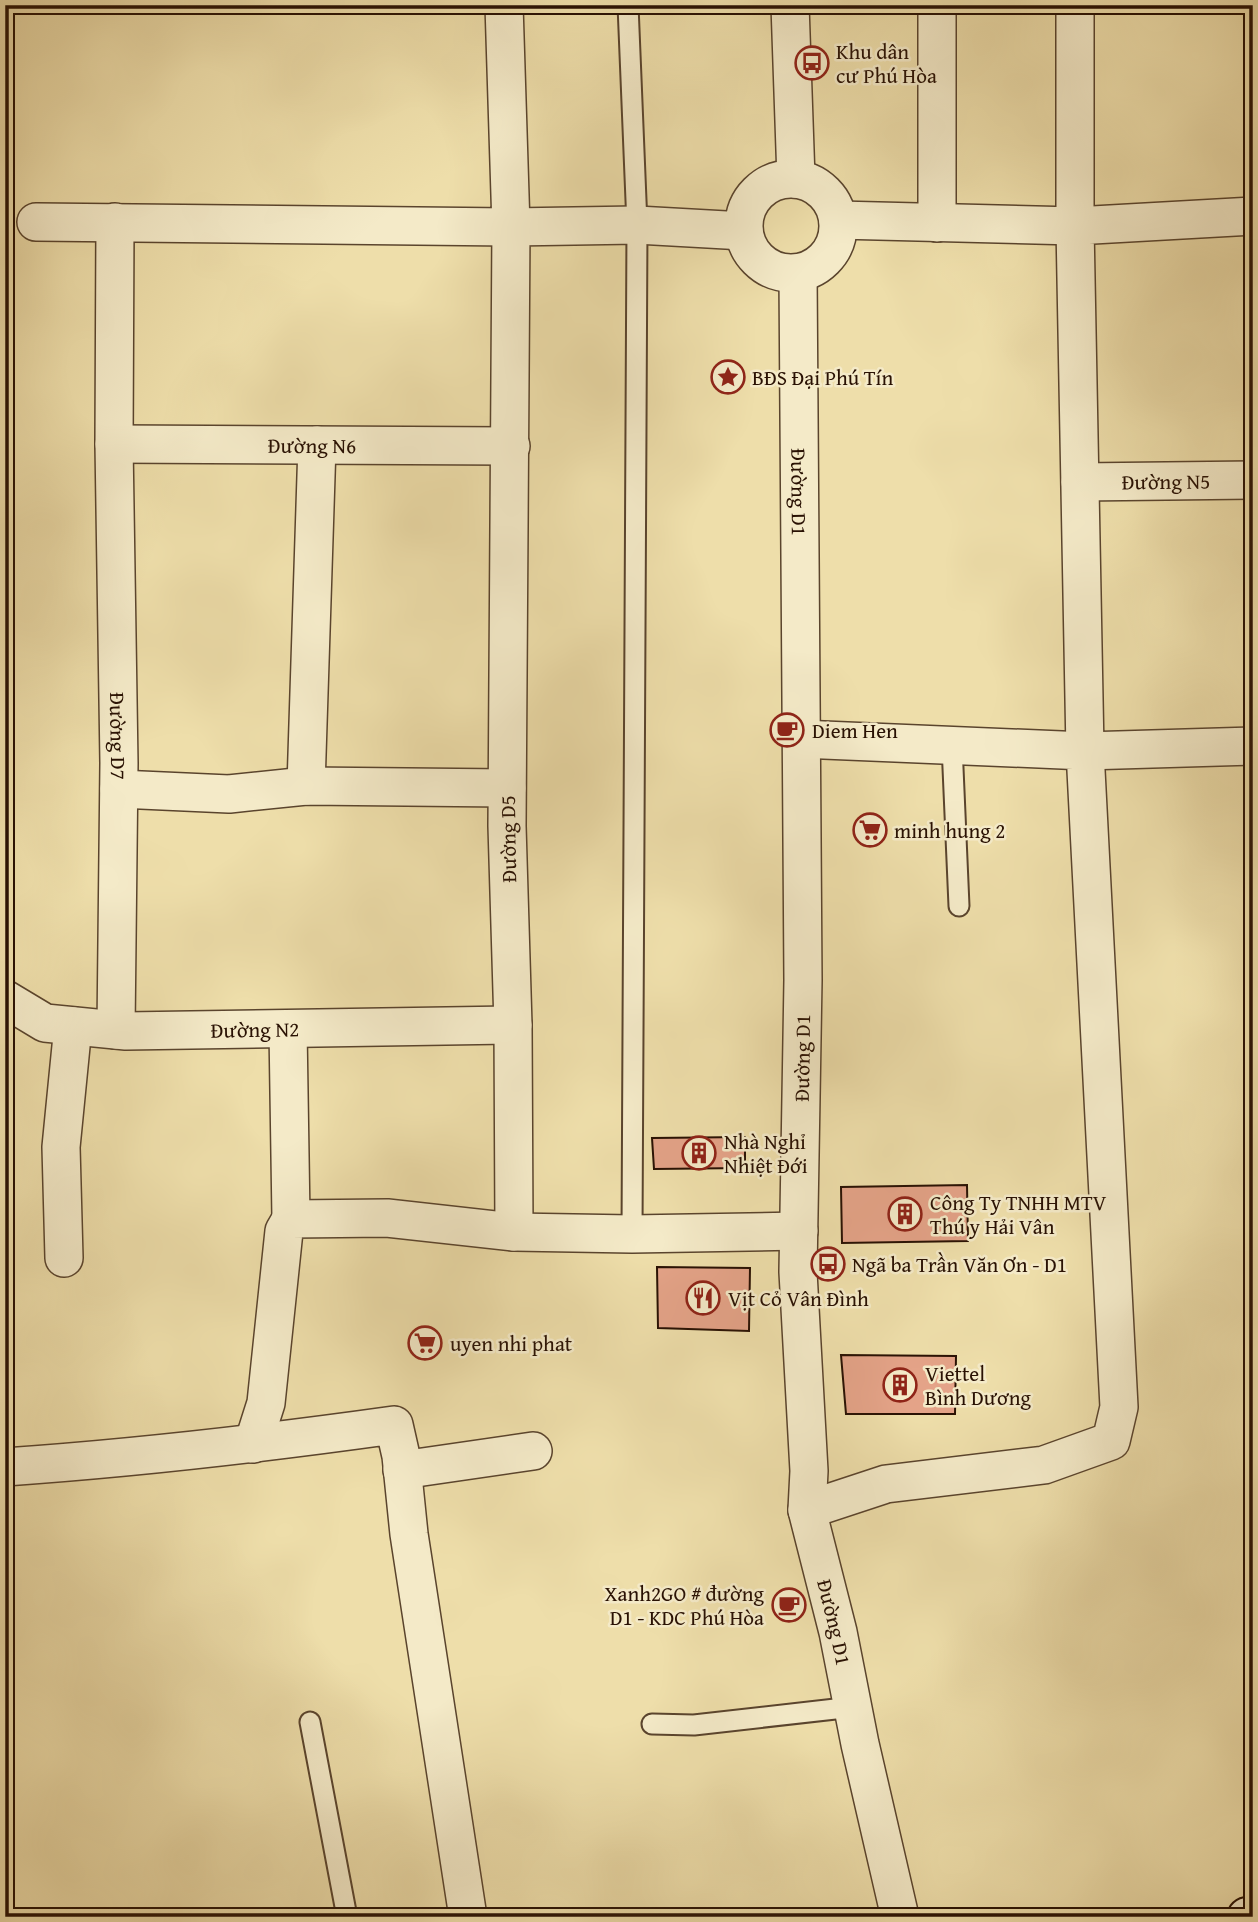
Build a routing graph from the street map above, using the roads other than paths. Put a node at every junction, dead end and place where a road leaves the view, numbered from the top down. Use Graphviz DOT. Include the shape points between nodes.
graph roads {
  1 [pos="504,5"];
  2 [pos="628,5"];
  3 [pos="790,5"];
  4 [pos="937,5"];
  5 [pos="1075,5"];
  6 [pos="796,178"];
  7 [pos="1253,216"];
  8 [pos="838,220"];
  9 [pos="36,222"];
  10 [pos="115,222"];
  11 [pos="937,223"];
  12 [pos="637,225"];
  13 [pos="1075,226"];
  14 [pos="511,227"];
  15 [pos="744,231"];
  16 [pos="798,273"];
  17 [pos="114,444"];
  18 [pos="317,445"];
  19 [pos="511,446"];
  20 [pos="1253,480"];
  21 [pos="1080,482"];
  22 [pos="800,739"];
  23 [pos="952,745"];
  24 [pos="1253,746"];
  25 [pos="1085,751"];
  26 [pos="306,786"];
  27 [pos="507,788"];
  28 [pos="119,789"];
  29 [pos="959,906"];
  30 [pos="5,999"];
  31 [pos="513,1025"];
  32 [pos="73,1026"];
  33 [pos="288,1029"];
  34 [pos="116,1030"];
  35 [pos="291,1219"];
  36 [pos="799,1231"];
  37 [pos="514,1233"];
  38 [pos="632,1234"];
  39 [pos="64,1258"];
  40 [pos="253,1444"];
  41 [pos="533,1451"];
  42 [pos="5,1467"];
  43 [pos="402,1470"];
  44 [pos="807,1510"];
  45 [pos="853,1707"];
  46 [pos="310,1722"];
  47 [pos="652,1724"];
  48 [pos="1253,1916"];
  49 [pos="347,1917"];
  50 [pos="468,1917"];
  51 [pos="901,1917"];
  52 [pos="1247,1917"];
  1 -- 14 [label="street, Đường D5"];
  2 -- 12 [label="lane"];
  3 -- 6 [label="street"];
  4 -- 11 [label="street"];
  5 -- 13 [label="street"];
  6 -- 8 [label="street" via="824,193"];
  6 -- 15 [label="street" via="771,182 758,191 745,215"];
  7 -- 13 [label="street"];
  8 -- 11 [label="street"];
  8 -- 16 [label="street" via="829,254"];
  9 -- 10 [label="street"];
  10 -- 14 [label="street"];
  10 -- 17 [label="street, Đường D7"];
  11 -- 13 [label="street"];
  12 -- 14 [label="street"];
  12 -- 15 [label="street"];
  12 -- 38 [label="lane"];
  13 -- 21 [label="street"];
  14 -- 19 [label="street, Đường D5"];
  15 -- 16 [label="street" via="758,260 769,268"];
  16 -- 22 [label="street, Đường D1"];
  17 -- 18 [label="street, Đường N6"];
  17 -- 28 [label="street, Đường D7"];
  18 -- 19 [label="street, Đường N6"];
  18 -- 26 [label="street"];
  19 -- 27 [label="street, Đường D5"];
  20 -- 21 [label="street, Đường N5"];
  21 -- 25 [label="street"];
  22 -- 23 [label="street"];
  22 -- 36 [label="street, Đường D1"];
  23 -- 25 [label="street"];
  23 -- 29 [label="lane"];
  24 -- 25 [label="street"];
  25 -- 44 [label="street" via="1119,1406 1111,1441 1044,1465 886,1484"];
  26 -- 27 [label="street"];
  26 -- 28 [label="street" via="229,794"];
  27 -- 31 [label="street, Đường D5"];
  28 -- 34 [label="street, Đường D7"];
  30 -- 32 [label="street, Đường N2" via="45,1023"];
  31 -- 33 [label="street, Đường N2"];
  31 -- 37 [label="street, Đường D5"];
  32 -- 34 [label="street, Đường N2"];
  32 -- 39 [label="street" via="61,1147"];
  33 -- 34 [label="street, Đường N2"];
  33 -- 35 [label="street"];
  35 -- 37 [label="street" via="387,1218"];
  35 -- 40 [label="street" via="284,1231 266,1403"];
  36 -- 38 [label="street"];
  36 -- 44 [label="street, Đường D1"];
  37 -- 38 [label="street"];
  40 -- 42 [label="street"];
  40 -- 43 [label="street" via="394,1425"];
  41 -- 43 [label="street"];
  43 -- 50 [label="street"];
  44 -- 45 [label="street, Đường D1"];
  45 -- 47 [label="lane" via="694,1725"];
  45 -- 51 [label="street, Đường D1"];
  46 -- 49 [label="lane"];
  48 -- 52 [label="street"];
}
